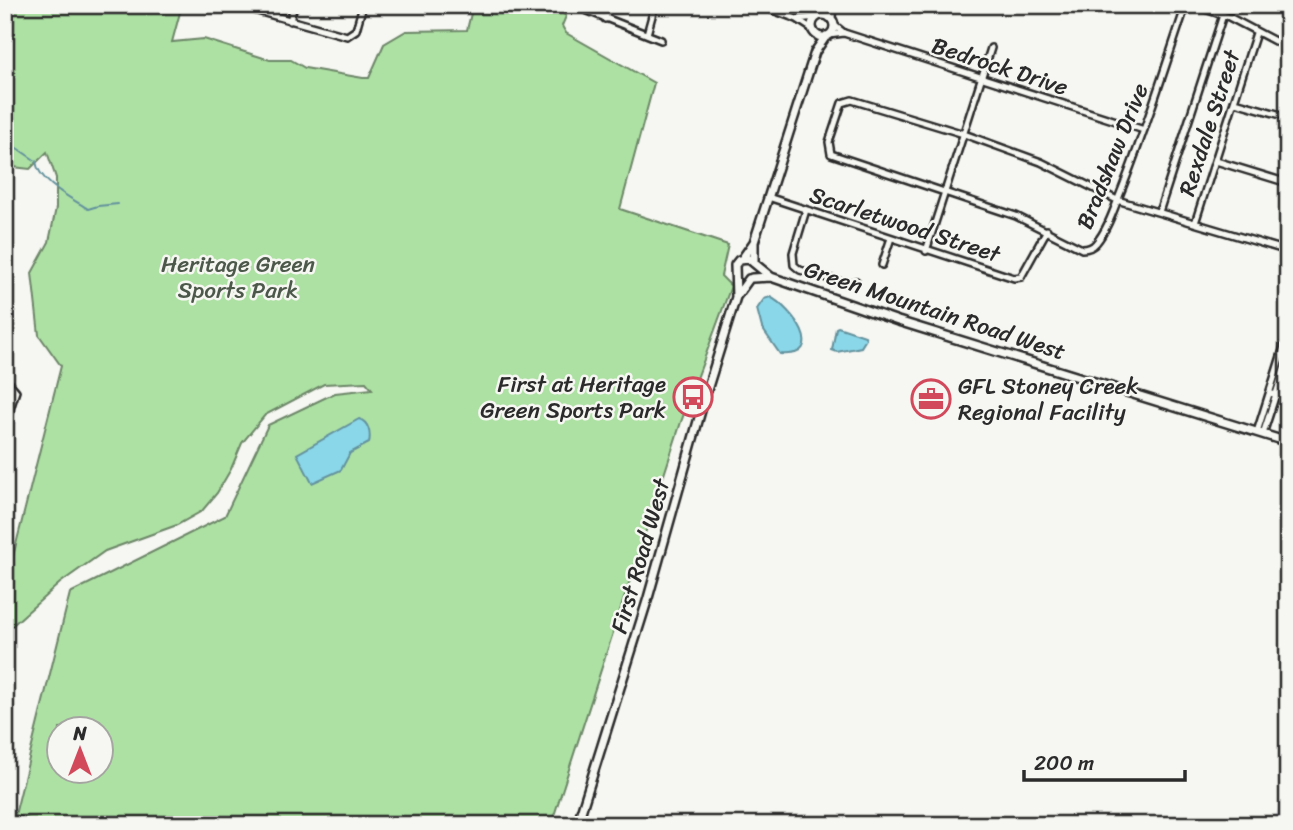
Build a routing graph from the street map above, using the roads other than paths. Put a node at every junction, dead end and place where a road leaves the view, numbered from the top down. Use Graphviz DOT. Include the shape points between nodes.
graph roads {
  1 [pos="236,5"];
  2 [pos="294,5"];
  3 [pos="363,5"];
  4 [pos="573,5"];
  5 [pos="609,5"];
  6 [pos="655,5"];
  7 [pos="759,5"];
  8 [pos="830,5"];
  9 [pos="1186,5"];
  10 [pos="1193,5"];
  11 [pos="1223,15"];
  12 [pos="819,16"];
  13 [pos="605,19"];
  14 [pos="797,19"];
  15 [pos="290,21"];
  16 [pos="833,22"];
  17 [pos="815,32"];
  18 [pos="844,33"];
  19 [pos="1256,33"];
  20 [pos="647,34"];
  21 [pos="828,36"];
  22 [pos="661,40"];
  23 [pos="991,48"];
  24 [pos="1288,48"];
  25 [pos="815,52"];
  26 [pos="981,79"];
  27 [pos="1235,102"];
  28 [pos="1288,117"];
  29 [pos="1144,130"];
  30 [pos="964,134"];
  31 [pos="1216,160"];
  32 [pos="1288,183"];
  33 [pos="945,193"];
  34 [pos="768,197"];
  35 [pos="1117,200"];
  36 [pos="806,210"];
  37 [pos="1159,212"];
  38 [pos="1195,223"];
  39 [pos="1047,230"];
  40 [pos="891,238"];
  41 [pos="754,242"];
  42 [pos="926,251"];
  43 [pos="1288,251"];
  44 [pos="742,259"];
  45 [pos="755,265"];
  46 [pos="882,265"];
  47 [pos="736,275"];
  48 [pos="771,277"];
  49 [pos="751,279"];
  50 [pos="856,281"];
  51 [pos="736,297"];
  52 [pos="1288,334"];
  53 [pos="1288,357"];
  54 [pos="5,377"];
  55 [pos="1273,394"];
  56 [pos="1288,399"];
  57 [pos="5,424"];
  58 [pos="1260,433"];
  59 [pos="1288,442"];
  60 [pos="577,825"];
  1 -- 15 [label="street"];
  2 -- 15 [label="street"];
  3 -- 15 [label="street" via="356,30 349,36"];
  4 -- 13 [label="street"];
  5 -- 13 [label="street"];
  6 -- 20 [label="street"];
  7 -- 14 [label="street"];
  8 -- 12 [label="street"];
  8 -- 16 [label="street"];
  9 -- 29 [label="street, Bradshaw Drive"];
  10 -- 11 [label="street"];
  11 -- 19 [label="street"];
  11 -- 37 [label="street"];
  12 -- 14 [label="street"];
  12 -- 16 [label="street"];
  12 -- 17 [label="street" via="813,23"];
  13 -- 20 [label="street"];
  14 -- 17 [label="street"];
  16 -- 18 [label="street, Bedrock Drive"];
  16 -- 21 [label="street"];
  17 -- 21 [label="street"];
  17 -- 25 [label="street"];
  18 -- 21 [label="street, Bedrock Drive"];
  18 -- 26 [label="street, Bedrock Drive"];
  19 -- 24 [label="street"];
  19 -- 27 [label="street, Rexdale Street"];
  20 -- 22 [label="street"];
  21 -- 25 [label="street"];
  23 -- 26 [label="street"];
  25 -- 34 [label="street"];
  26 -- 29 [label="street, Bedrock Drive"];
  26 -- 30 [label="street"];
  27 -- 28 [label="street"];
  27 -- 31 [label="street, Rexdale Street"];
  29 -- 35 [label="street, Bradshaw Drive"];
  30 -- 33 [label="street"];
  30 -- 33 [label="street, Bradshaw Drive" via="852,100 842,103 829,142 831,154"];
  30 -- 35 [label="street" via="1041,162"];
  31 -- 32 [label="street"];
  31 -- 38 [label="street, Rexdale Street"];
  33 -- 39 [label="street, Bradshaw Drive"];
  33 -- 42 [label="street"];
  34 -- 36 [label="street, Scarletwood Street"];
  34 -- 41 [label="street"];
  35 -- 37 [label="street"];
  35 -- 39 [label="street, Bradshaw Drive" via="1095,245 1082,249"];
  36 -- 40 [label="street, Scarletwood Street"];
  36 -- 50 [label="street" via="793,253 794,265 848,284"];
  37 -- 38 [label="street"];
  38 -- 43 [label="street"];
  39 -- 42 [label="street, Scarletwood Street" via="1021,277"];
  40 -- 42 [label="street, Scarletwood Street"];
  40 -- 46 [label="street"];
  41 -- 44 [label="street"];
  41 -- 45 [label="street"];
  44 -- 45 [label="street"];
  44 -- 47 [label="street" via="735,265"];
  45 -- 48 [label="street, Green Mountain Road West"];
  45 -- 49 [label="street"];
  47 -- 49 [label="street"];
  47 -- 51 [label="street, First Road West"];
  48 -- 49 [label="street, Green Mountain Road West"];
  48 -- 58 [label="street, Green Mountain Road West"];
  49 -- 51 [label="street, First Road West"];
  51 -- 60 [label="street, First Road West"];
  52 -- 55 [label="street"];
  53 -- 55 [label="street"];
  54 -- 57 [label="street" via="16,391"];
  55 -- 56 [label="street"];
  55 -- 58 [label="street"];
  58 -- 59 [label="street, Green Mountain Road West"];
}
